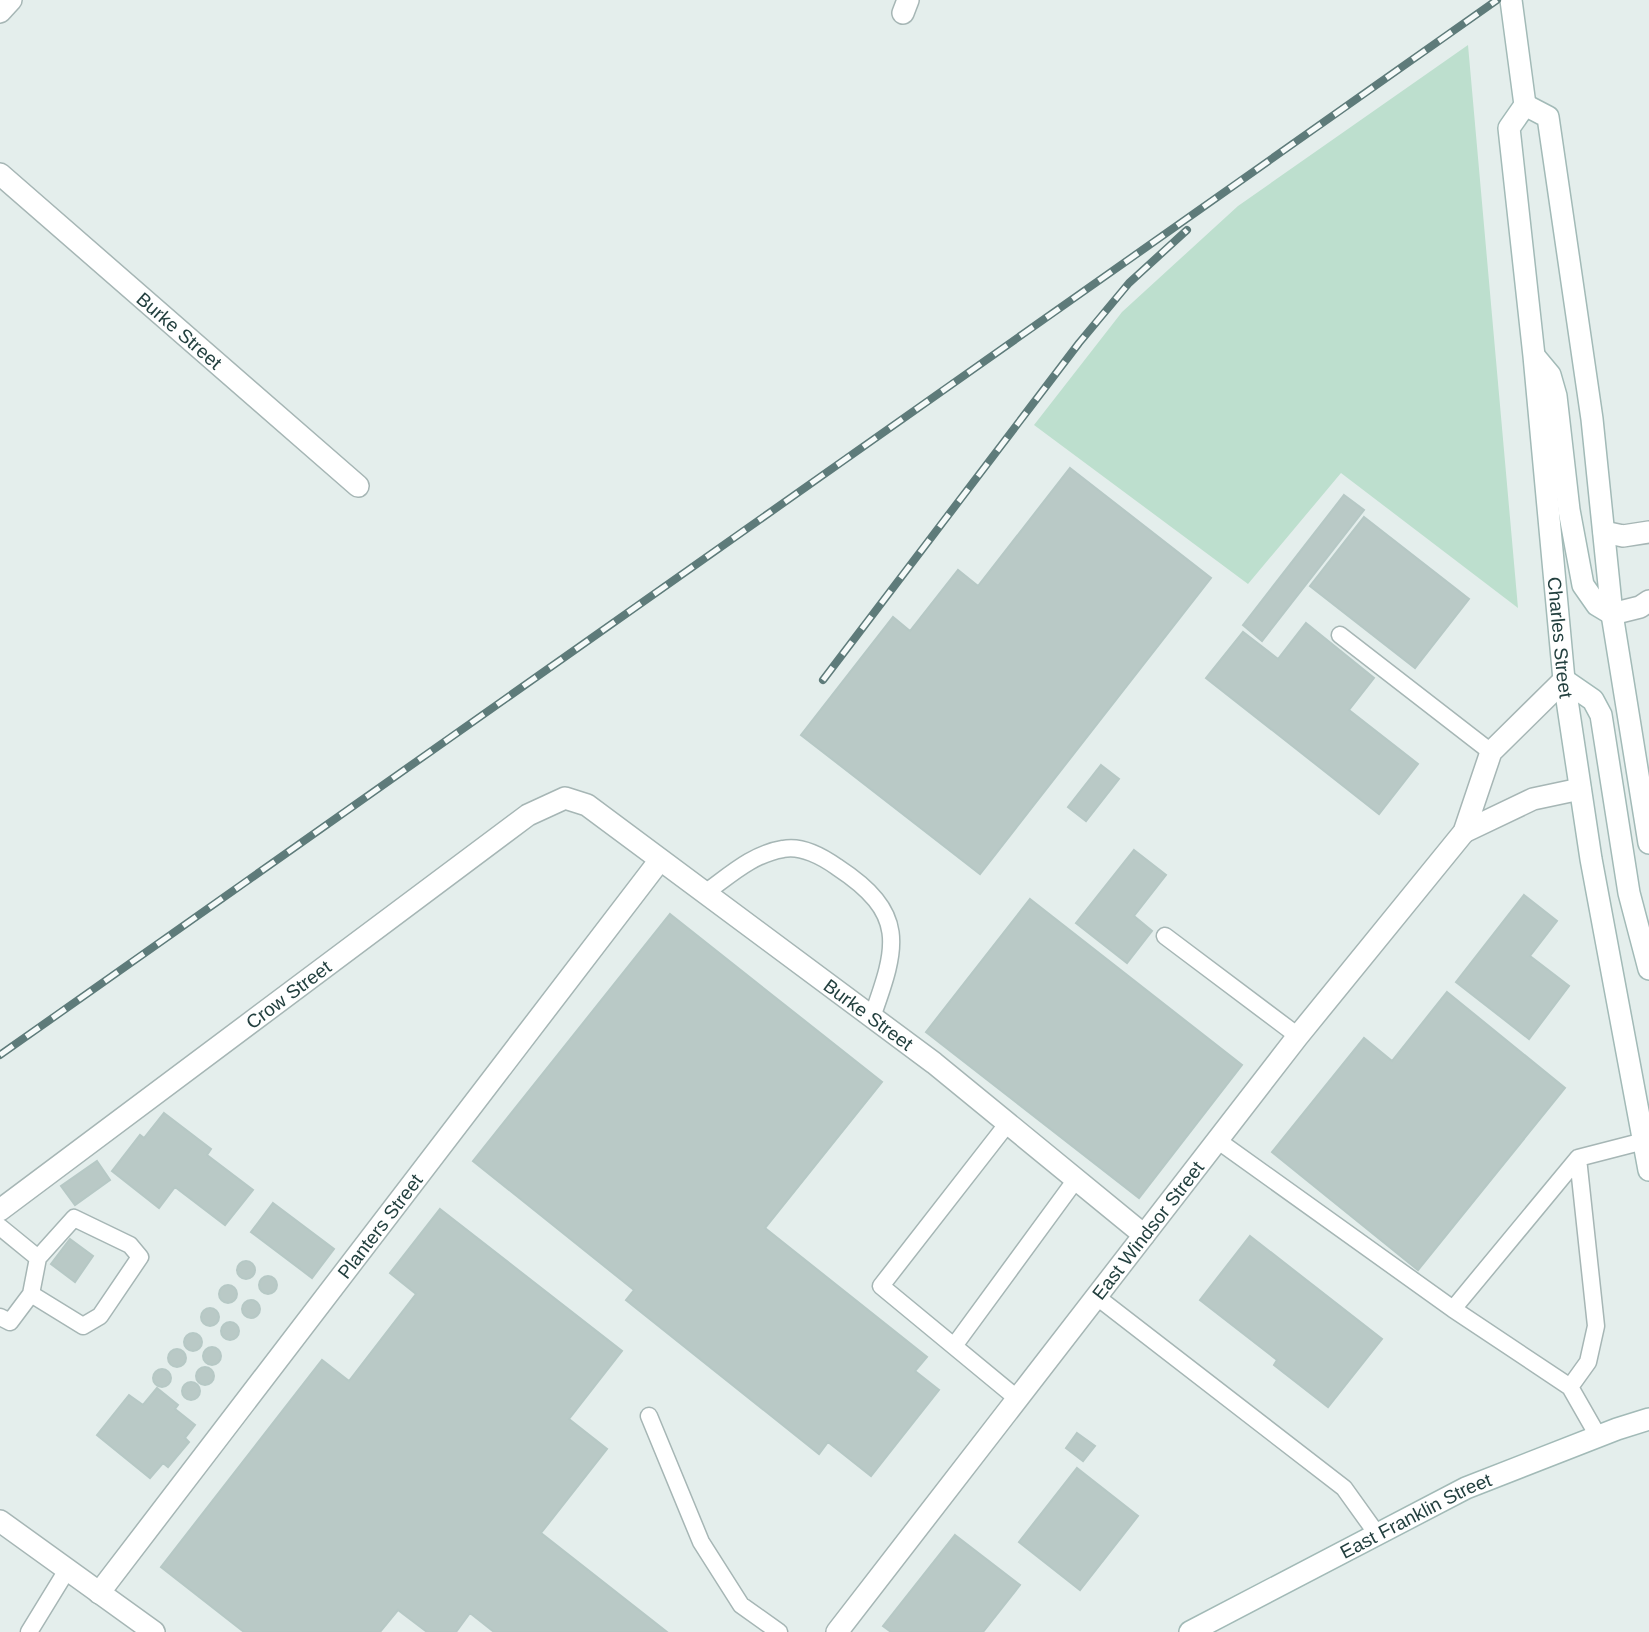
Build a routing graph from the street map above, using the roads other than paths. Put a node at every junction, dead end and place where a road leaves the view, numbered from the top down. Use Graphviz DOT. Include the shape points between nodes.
graph roads {
  1 [pos="10,0"];
  2 [pos="1511,0"];
  3 [pos="0,12"];
  4 [pos="1525,105"];
  5 [pos="0,174"];
  6 [pos="1534,356"];
  7 [pos="358,486"];
  8 [pos="1604,532"];
  9 [pos="1649,532"];
  10 [pos="1649,601"];
  11 [pos="1612,614"];
  12 [pos="1340,635"];
  13 [pos="1564,680"];
  14 [pos="1492,752"];
  15 [pos="1580,789"];
  16 [pos="587,805"];
  17 [pos="1464,832"];
  18 [pos="1649,843"];
  19 [pos="660,860"];
  20 [pos="705,894"];
  21 [pos="1165,936"];
  22 [pos="1649,969"];
  23 [pos="872,1017"];
  24 [pos="1298,1036"];
  25 [pos="1008,1122"];
  26 [pos="1217,1140"];
  27 [pos="1644,1141"];
  28 [pos="1578,1158"];
  29 [pos="1649,1170"];
  30 [pos="1077,1178"];
  31 [pos="0,1210"];
  32 [pos="0,1227"];
  33 [pos="1144,1235"];
  34 [pos="38,1258"];
  35 [pos="31,1294"];
  36 [pos="1097,1297"];
  37 [pos="1453,1309"];
  38 [pos="0,1317"];
  39 [pos="954,1346"];
  40 [pos="1570,1387"];
  41 [pos="1019,1400"];
  42 [pos="649,1416"];
  43 [pos="1649,1419"];
  44 [pos="1598,1436"];
  45 [pos="0,1521"];
  46 [pos="1377,1534"];
  47 [pos="67,1570"];
  48 [pos="99,1593"];
  49 [pos="838,1631"];
  50 [pos="29,1632"];
  51 [pos="154,1632"];
  52 [pos="779,1632"];
  53 [pos="1190,1632"];
  1 -- 3 [label="street"];
  2 -- 4 [label="street"];
  4 -- 6 [label="street, Charles Street" via="1509,128"];
  4 -- 8 [label="street" via="1549,117"];
  5 -- 7 [label="street, Burke Street"];
  6 -- 11 [label="street" via="1550,376 1556,396 1583,585 1597,605"];
  6 -- 13 [label="street, Charles Street"];
  8 -- 9 [label="street" via="1635,536"];
  8 -- 11 [label="street"];
  10 -- 11 [label="street"];
  11 -- 18 [label="street"];
  12 -- 14 [label="lane"];
  13 -- 14 [label="street, East Windsor Street"];
  13 -- 15 [label="street, Charles Street"];
  13 -- 22 [label="street" via="1593,700 1601,715 1629,893"];
  14 -- 17 [label="street, East Windsor Street"];
  15 -- 17 [label="street, East Windsor Street" via="1533,799"];
  15 -- 27 [label="street, Charles Street"];
  16 -- 19 [label="street, Burke Street"];
  16 -- 31 [label="street, Crow Street" via="565,798 528,816"];
  17 -- 24 [label="street, East Windsor Street"];
  19 -- 20 [label="street, Burke Street"];
  19 -- 48 [label="street, Planters Street"];
  20 -- 23 [label="street, Burke Street"];
  20 -- 23 [label="lane" via="753,858 785,848 820,855 862,883 886,910 892,934 887,975"];
  21 -- 24 [label="lane"];
  23 -- 25 [label="street, Burke Street"];
  24 -- 26 [label="street, East Windsor Street"];
  25 -- 30 [label="street, Burke Street"];
  25 -- 39 [label="lane" via="880,1286"];
  26 -- 33 [label="street, East Windsor Street"];
  26 -- 37 [label="lane"];
  27 -- 28 [label="lane"];
  27 -- 29 [label="street, Charles Street"];
  28 -- 37 [label="lane"];
  28 -- 40 [label="lane" via="1596,1326 1588,1362"];
  30 -- 33 [label="street, Burke Street"];
  30 -- 39 [label="lane"];
  32 -- 34 [label="lane"];
  33 -- 36 [label="street, East Windsor Street"];
  34 -- 35 [label="lane"];
  34 -- 35 [label="lane" via="74,1218 130,1245 140,1257 100,1316 83,1326"];
  35 -- 38 [label="lane" via="10,1322"];
  36 -- 41 [label="street, East Windsor Street"];
  36 -- 46 [label="lane" via="1344,1488"];
  37 -- 40 [label="lane"];
  39 -- 41 [label="lane"];
  40 -- 44 [label="lane"];
  41 -- 49 [label="street, East Windsor Street"];
  42 -- 52 [label="lane" via="701,1542 741,1605"];
  43 -- 44 [label="street, East Franklin Street"];
  44 -- 46 [label="street, East Franklin Street" via="1466,1488"];
  45 -- 47 [label="street"];
  46 -- 53 [label="street, East Franklin Street"];
  47 -- 48 [label="street"];
  47 -- 50 [label="lane"];
  48 -- 51 [label="street"];
}
